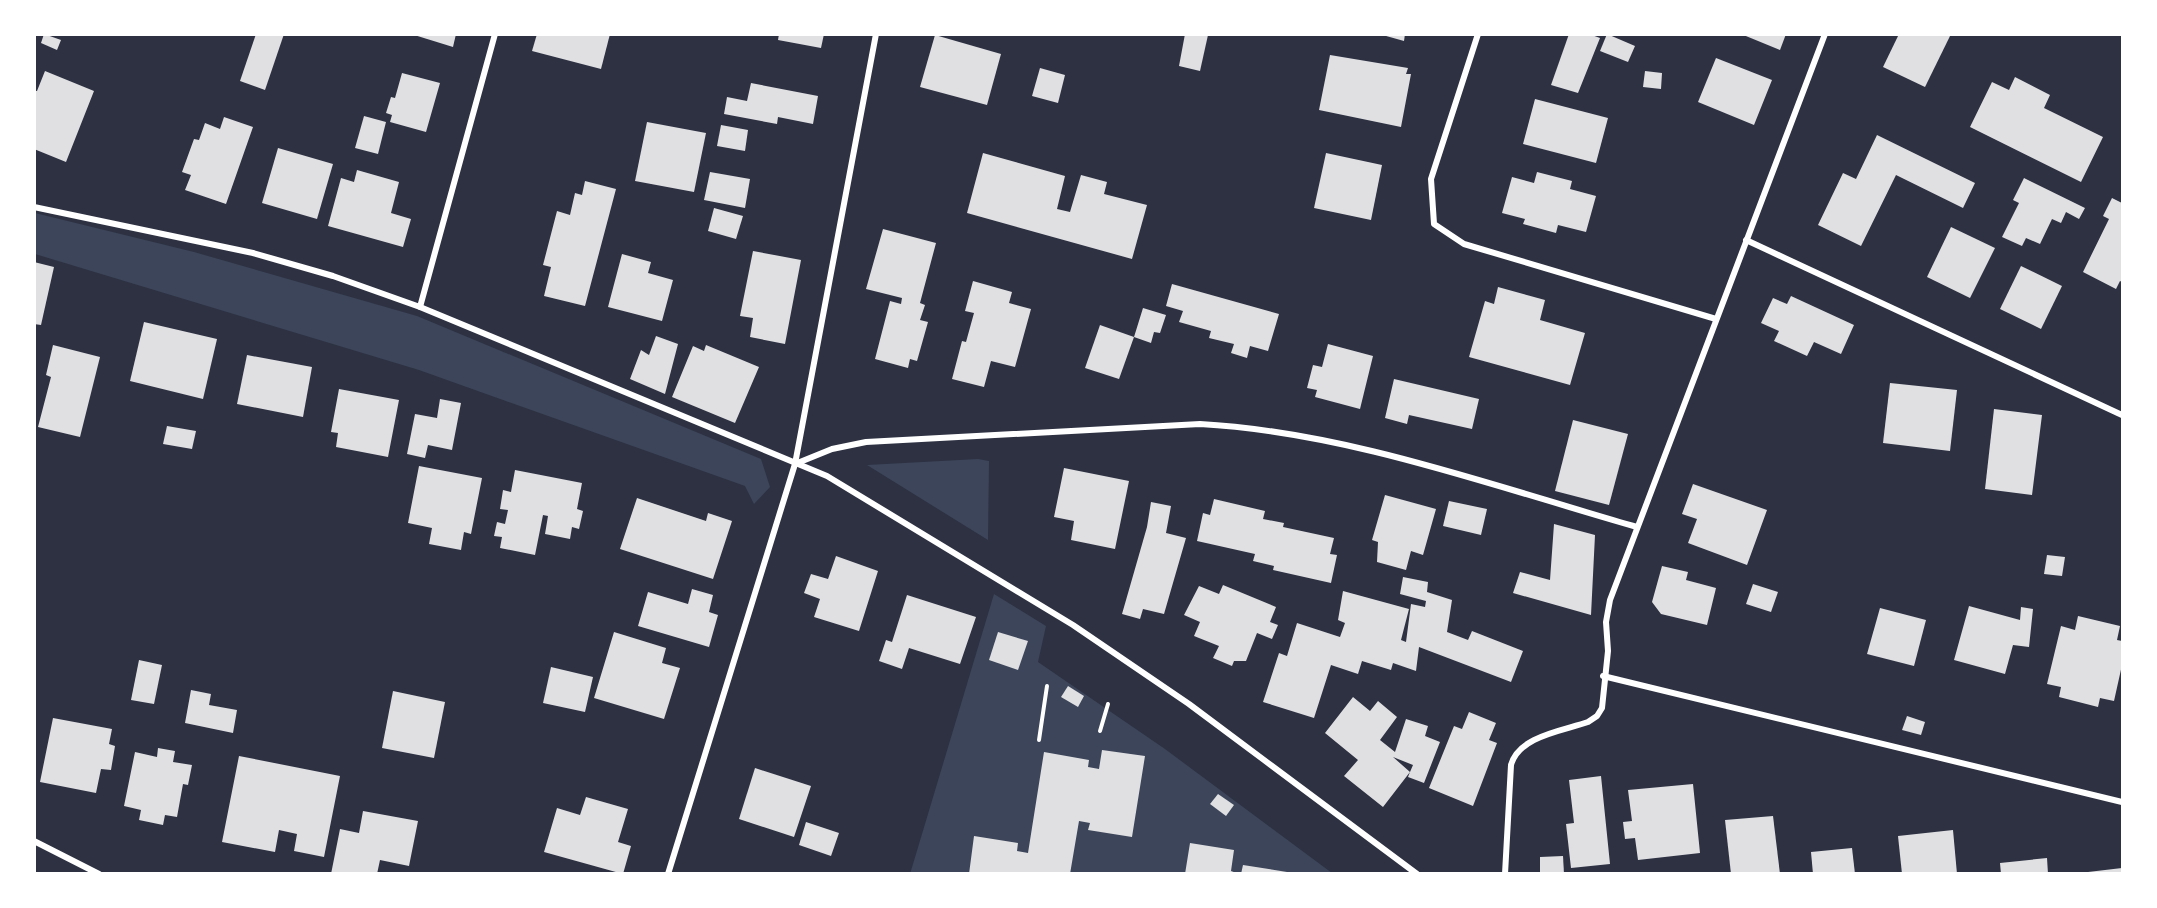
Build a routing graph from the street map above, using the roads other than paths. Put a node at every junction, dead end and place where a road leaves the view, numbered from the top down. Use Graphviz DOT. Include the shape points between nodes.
graph roads {
  1 [pos="495,34"];
  2 [pos="876,34"];
  3 [pos="1478,34"];
  4 [pos="1825,34"];
  5 [pos="34,207"];
  6 [pos="1746,240"];
  7 [pos="420,307"];
  8 [pos="1716,319"];
  9 [pos="2122,416"];
  10 [pos="795,464"];
  11 [pos="1637,526"];
  12 [pos="1603,676"];
  13 [pos="2122,801"];
  14 [pos="34,841"];
  15 [pos="99,873"];
  16 [pos="668,873"];
  17 [pos="1417,873"];
  18 [pos="1505,873"];
  1 -- 7 [label="street"];
  2 -- 10 [label="street"];
  3 -- 8 [label="street" via="1431,179 1434,224 1464,244"];
  4 -- 6 [label="street"];
  5 -- 7 [label="street" via="253,253"];
  6 -- 8 [label="street"];
  6 -- 9 [label="street"];
  7 -- 10 [label="street"];
  8 -- 11 [label="street"];
  10 -- 11 [label="street" via="832,449 866,442 1200,424 1247,427 1358,447"];
  10 -- 16 [label="street"];
  10 -- 17 [label="street" via="827,476 1073,625 1189,704"];
  11 -- 12 [label="street" via="1605,622 1608,651"];
  12 -- 13 [label="street"];
  12 -- 18 [label="street" via="1602,708 1597,716 1523,745 1514,753"];
  14 -- 15 [label="street"];
}
